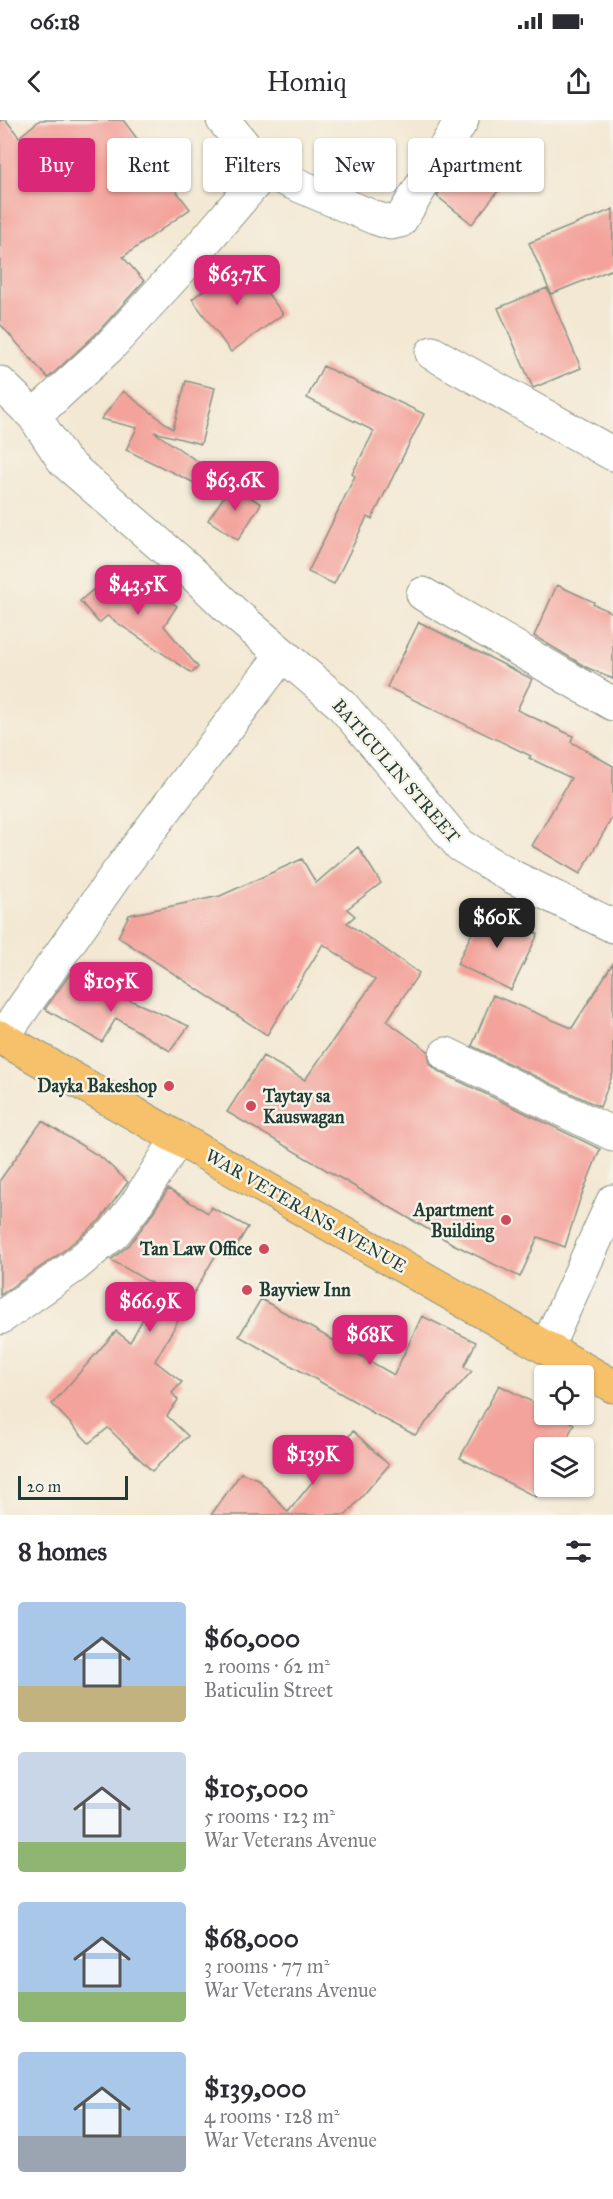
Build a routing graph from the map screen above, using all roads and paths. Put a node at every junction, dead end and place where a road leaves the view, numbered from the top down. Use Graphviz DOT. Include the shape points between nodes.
graph roads {
  1 [pos="223,120"];
  2 [pos="462,120"];
  3 [pos="238,138"];
  4 [pos="302,187"];
  5 [pos="247,192"];
  6 [pos="432,353"];
  7 [pos="0,382"];
  8 [pos="34,416"];
  9 [pos="613,454"];
  10 [pos="423,594"];
  11 [pos="282,655"];
  12 [pos="613,704"];
  13 [pos="613,926"];
  14 [pos="1,1038"];
  15 [pos="446,1054"];
  16 [pos="613,1134"];
  17 [pos="178,1138"];
  18 [pos="613,1201"];
  19 [pos="0,1318"];
  20 [pos="547,1347"];
  21 [pos="613,1386"];
  1 -- 3 [label="street"];
  2 -- 4 [label="street" via="400,221 391,223 375,218"];
  5 -- 8 [label="street" via="109,347"];
  6 -- 9 [label="street"];
  7 -- 8 [label="street, BATICULIN STREET"];
  8 -- 11 [label="street, BATICULIN STREET" via="64,461"];
  10 -- 12 [label="street"];
  11 -- 13 [label="street, BATICULIN STREET" via="341,704 460,845 513,877"];
  11 -- 14 [label="street" via="116,875"];
  14 -- 17 [label="main road, WAR VETERANS AVENUE"];
  15 -- 16 [label="street"];
  17 -- 19 [label="street" via="114,1233"];
  17 -- 20 [label="main road, WAR VETERANS AVENUE"];
  18 -- 20 [label="street"];
  20 -- 21 [label="main road, WAR VETERANS AVENUE"];
}
